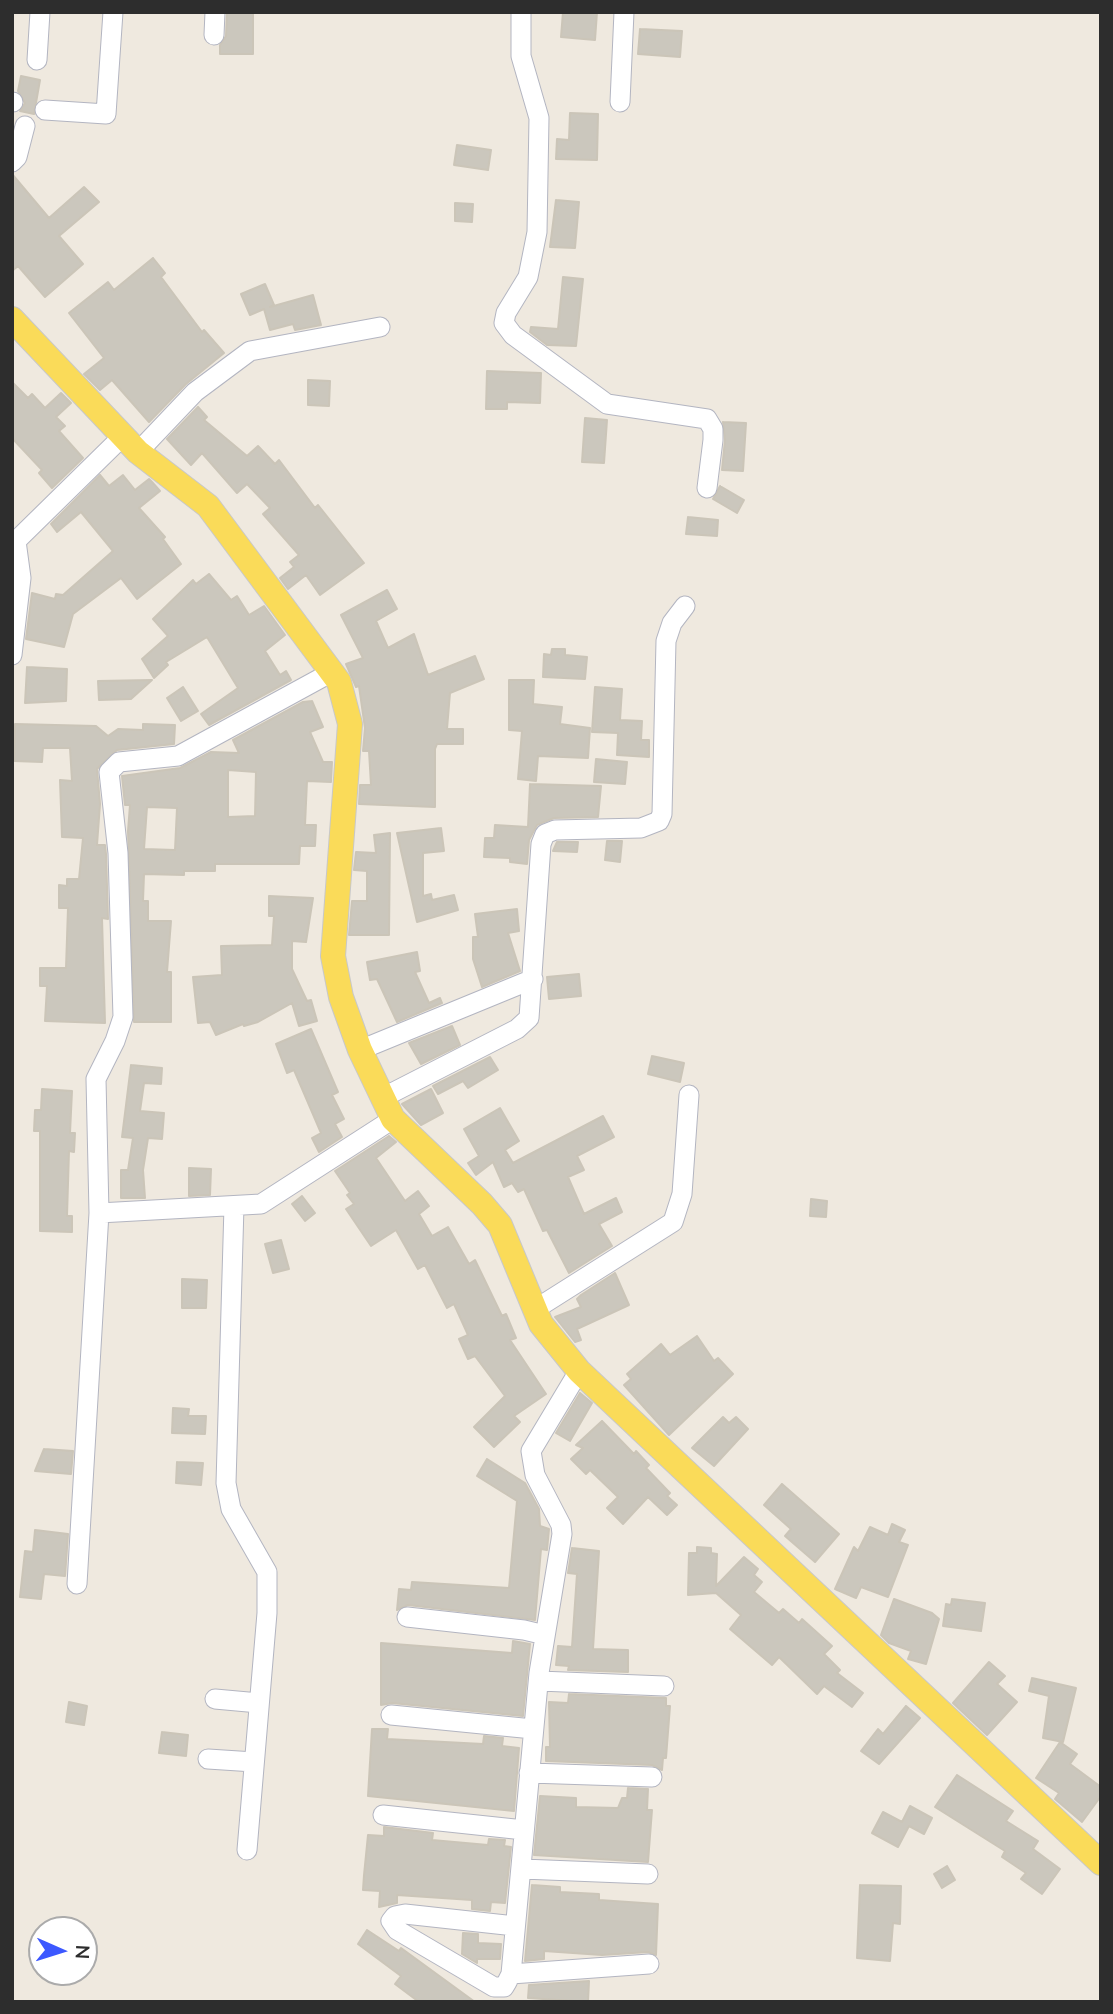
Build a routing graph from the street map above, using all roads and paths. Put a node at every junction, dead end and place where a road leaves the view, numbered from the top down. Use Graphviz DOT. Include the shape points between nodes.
graph roads {
  1 [pos="40,12"];
  2 [pos="113,12"];
  3 [pos="215,12"];
  4 [pos="521,12"];
  5 [pos="624,12"];
  6 [pos="214,34"];
  7 [pos="37,60"];
  8 [pos="620,102"];
  9 [pos="45,110"];
  10 [pos="25,126"];
  11 [pos="12,162"];
  12 [pos="12,319"];
  13 [pos="380,327"];
  14 [pos="130,444"];
  15 [pos="707,488"];
  16 [pos="14,541"];
  17 [pos="685,606"];
  18 [pos="12,655"];
  19 [pos="332,673"];
  20 [pos="533,979"];
  21 [pos="360,1050"];
  22 [pos="689,1095"];
  23 [pos="387,1108"];
  24 [pos="234,1206"];
  25 [pos="99,1213"];
  26 [pos="534,1310"];
  27 [pos="579,1371"];
  28 [pos="77,1584"];
  29 [pos="407,1617"];
  30 [pos="545,1635"];
  31 [pos="539,1681"];
  32 [pos="664,1686"];
  33 [pos="215,1699"];
  34 [pos="259,1703"];
  35 [pos="391,1715"];
  36 [pos="533,1729"];
  37 [pos="208,1759"];
  38 [pos="254,1762"];
  39 [pos="529,1773"];
  40 [pos="652,1777"];
  41 [pos="383,1815"];
  42 [pos="524,1830"];
  43 [pos="247,1850"];
  44 [pos="1101,1863"];
  45 [pos="522,1869"];
  46 [pos="648,1874"];
  47 [pos="515,1926"];
  48 [pos="649,1964"];
  49 [pos="511,1973"];
  1 -- 7 [label="street"];
  2 -- 9 [label="street" via="106,114"];
  3 -- 6 [label="street"];
  4 -- 15 [label="street" via="520,55 539,118 537,233 528,277 506,313 505,323 513,335 607,404 706,419 713,429"];
  5 -- 8 [label="street"];
  10 -- 11 [label="street"];
  12 -- 14 [label="main road"];
  13 -- 14 [label="street" via="250,351"];
  14 -- 16 [label="street"];
  14 -- 19 [label="main road" via="208,506"];
  16 -- 18 [label="street" via="21,578"];
  17 -- 20 [label="street" via="666,640 662,814 654,825 641,828 545,834"];
  19 -- 21 [label="main road" via="347,702 350,724 333,956 341,997"];
  19 -- 25 [label="street" via="177,757 119,762 109,772 117,853 122,1017 116,1041 96,1079"];
  20 -- 21 [label="street"];
  20 -- 23 [label="street" via="531,1010 524,1025"];
  21 -- 23 [label="main road"];
  22 -- 26 [label="street" via="682,1194 673,1222"];
  23 -- 24 [label="street" via="272,1200"];
  23 -- 26 [label="main road" via="500,1225"];
  24 -- 25 [label="street"];
  24 -- 34 [label="street" via="226,1483 231,1509 267,1572"];
  25 -- 28 [label="street"];
  26 -- 27 [label="main road"];
  27 -- 30 [label="street" via="531,1451 536,1475 562,1534"];
  27 -- 44 [label="main road"];
  29 -- 30 [label="street"];
  30 -- 31 [label="street"];
  31 -- 32 [label="street"];
  31 -- 36 [label="street"];
  33 -- 34 [label="street"];
  34 -- 38 [label="street"];
  35 -- 36 [label="street"];
  36 -- 39 [label="street"];
  37 -- 38 [label="street"];
  38 -- 43 [label="street"];
  39 -- 40 [label="street"];
  39 -- 42 [label="street"];
  41 -- 42 [label="street"];
  42 -- 45 [label="street"];
  45 -- 46 [label="street"];
  45 -- 47 [label="street"];
  47 -- 49 [label="street"];
  47 -- 49 [label="street" via="405,1914 391,1921 397,1930 494,1987 504,1987"];
  48 -- 49 [label="street"];
}
